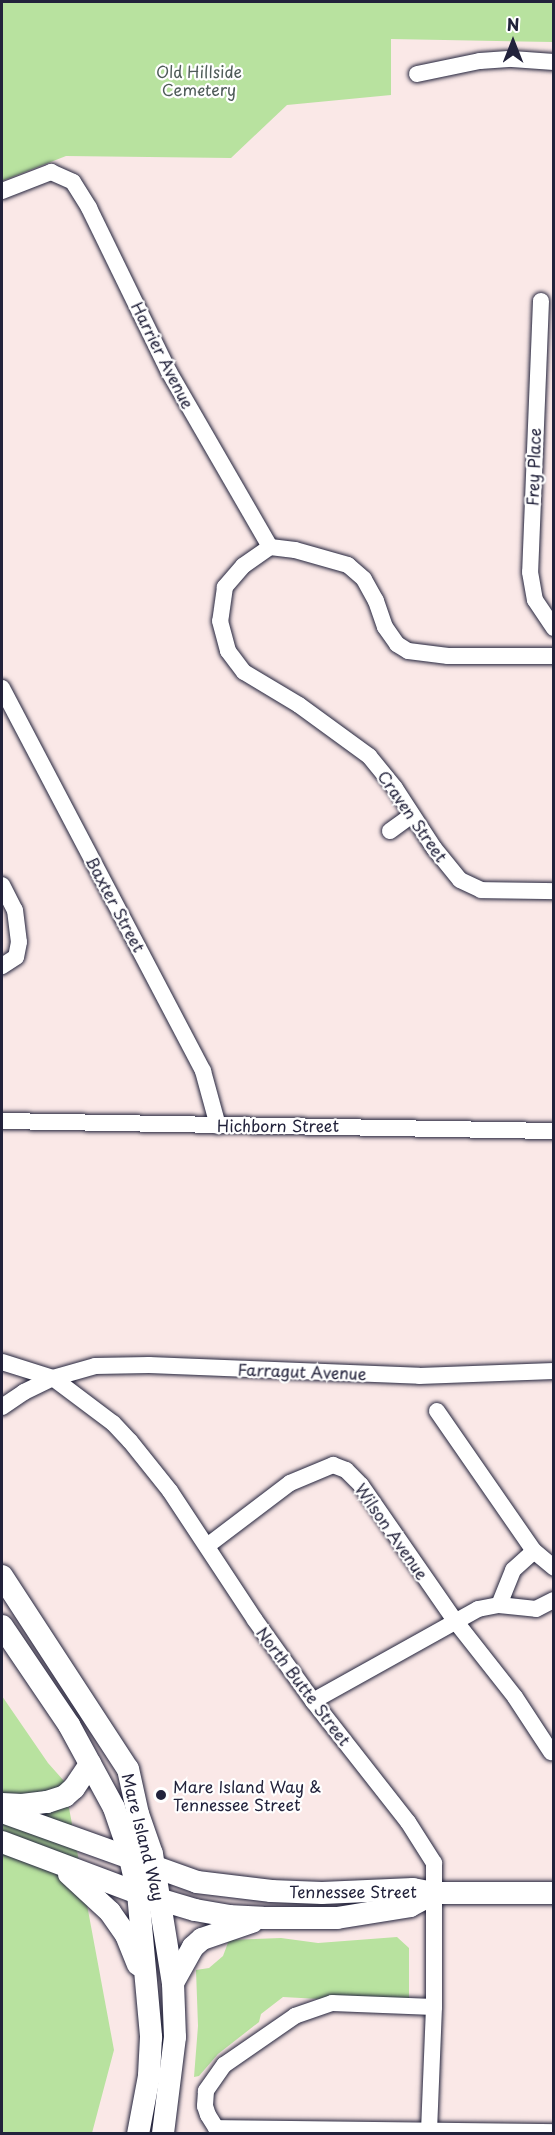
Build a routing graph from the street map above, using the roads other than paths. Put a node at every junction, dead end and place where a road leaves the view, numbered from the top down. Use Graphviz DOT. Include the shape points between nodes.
graph roads {
  1 [pos="554,62"];
  2 [pos="417,74"];
  3 [pos="2,191"];
  4 [pos="541,301"];
  5 [pos="270,547"];
  6 [pos="554,628"];
  7 [pos="554,656"];
  8 [pos="2,688"];
  9 [pos="412,815"];
  10 [pos="390,831"];
  11 [pos="2,885"];
  12 [pos="554,891"];
  13 [pos="2,966"];
  14 [pos="2,1121"];
  15 [pos="218,1126"];
  16 [pos="554,1131"];
  17 [pos="2,1362"];
  18 [pos="554,1371"];
  19 [pos="53,1378"];
  20 [pos="2,1407"];
  21 [pos="437,1411"];
  22 [pos="207,1546"];
  23 [pos="534,1551"];
  24 [pos="554,1568"];
  25 [pos="2,1576"];
  26 [pos="554,1600"];
  27 [pos="499,1605"];
  28 [pos="456,1622"];
  29 [pos="2,1626"];
  30 [pos="313,1701"];
  31 [pos="551,1752"];
  32 [pos="90,1764"];
  33 [pos="2,1804"];
  34 [pos="2,1812"];
  35 [pos="2,1842"];
  36 [pos="48,1859"];
  37 [pos="131,1860"];
  38 [pos="155,1868"];
  39 [pos="138,1893"];
  40 [pos="434,1893"];
  41 [pos="554,1893"];
  42 [pos="161,1900"];
  43 [pos="262,1918"];
  44 [pos="173,1983"];
  45 [pos="147,1993"];
  46 [pos="434,2007"];
  47 [pos="429,2132"];
  48 [pos="554,2132"];
  49 [pos="138,2133"];
  50 [pos="163,2133"];
  1 -- 2 [label="street" via="480,61"];
  3 -- 5 [label="street, Harrier Avenue" via="51,172 73,182 169,372"];
  4 -- 6 [label="street, Frey Place" via="530,572 536,600"];
  5 -- 7 [label="street" via="348,565 364,579 385,627 397,644 408,651 448,656"];
  5 -- 9 [label="street, Craven Street" via="243,566 225,588 220,621 228,651 244,672 369,756"];
  8 -- 15 [label="street, Baxter Street" via="203,1071"];
  9 -- 10 [label="street"];
  9 -- 12 [label="street, Craven Street" via="460,880 481,890"];
  11 -- 13 [label="street" via="15,910 19,942 16,957"];
  14 -- 15 [label="street, Hichborn Street"];
  15 -- 16 [label="street, Hichborn Street"];
  17 -- 19 [label="street"];
  18 -- 19 [label="street, Farragut Avenue" via="419,1376 95,1366"];
  19 -- 20 [label="street, Farragut Avenue"];
  19 -- 22 [label="street" via="129,1441 170,1491"];
  21 -- 23 [label="street"];
  22 -- 28 [label="street, Wilson Avenue" via="290,1483 333,1464 361,1485"];
  22 -- 30 [label="street, North Butte Street"];
  23 -- 24 [label="street"];
  23 -- 27 [label="street" via="513,1570"];
  25 -- 38 [label="main road, Mare Island Way" via="128,1769"];
  26 -- 27 [label="street" via="536,1609"];
  27 -- 28 [label="street" via="478,1609"];
  28 -- 30 [label="street"];
  28 -- 31 [label="street, Wilson Avenue" via="515,1697"];
  29 -- 32 [label="main road, Mare Island Way" via="56,1703"];
  30 -- 40 [label="street, North Butte Street" via="408,1822 434,1863"];
  32 -- 33 [label="main road" via="65,1796 47,1802"];
  32 -- 37 [label="main road, Mare Island Way" via="114,1808"];
  34 -- 37 [label="main road, Tennessee Street"];
  35 -- 36 [label="main road, Tennessee Street"];
  36 -- 39 [label="main road, Tennessee Street"];
  36 -- 45 [label="main road" via="110,1912 126,1935"];
  37 -- 38 [label="main road, Tennessee Street"];
  37 -- 39 [label="main road, Mare Island Way"];
  38 -- 40 [label="main road, Tennessee Street" via="197,1882 271,1891 322,1893 413,1888"];
  38 -- 42 [label="main road, Mare Island Way"];
  39 -- 42 [label="main road, Tennessee Street"];
  39 -- 45 [label="main road, Mare Island Way"];
  40 -- 41 [label="main road, Tennessee Street"];
  40 -- 43 [label="main road, Tennessee Street" via="410,1906 337,1918"];
  40 -- 46 [label="street, North Butte Street"];
  42 -- 43 [label="main road, Tennessee Street" via="195,1910"];
  42 -- 44 [label="main road, Mare Island Way"];
  43 -- 44 [label="main road" via="202,1939 193,1947"];
  44 -- 50 [label="main road, Mare Island Way" via="175,2037"];
  45 -- 49 [label="main road, Mare Island Way" via="149,2076"];
  46 -- 47 [label="street, North Butte Street"];
  46 -- 47 [label="street" via="332,2003 295,2016 224,2065 206,2091 205,2106 216,2128"];
  47 -- 48 [label="street"];
}
